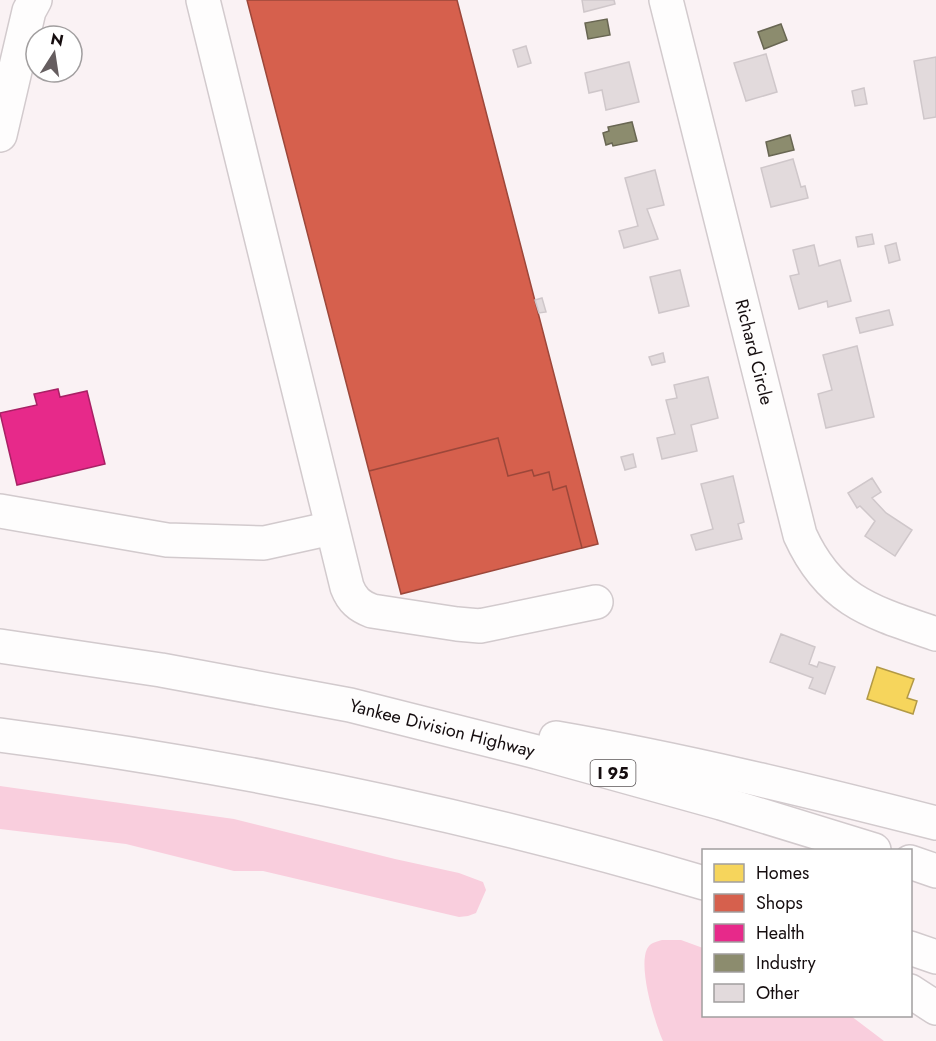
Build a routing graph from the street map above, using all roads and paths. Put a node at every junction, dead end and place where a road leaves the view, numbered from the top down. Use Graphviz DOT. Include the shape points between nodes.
graph roads {
  1 [pos="35,0"];
  2 [pos="202,0"];
  3 [pos="666,0"];
  4 [pos="0,135"];
  5 [pos="0,511"];
  6 [pos="332,528"];
  7 [pos="596,602"];
  8 [pos="936,634"];
  9 [pos="0,646"];
  10 [pos="350,705"];
  11 [pos="0,736"];
  12 [pos="936,823"];
  13 [pos="871,849"];
  14 [pos="912,863"];
  15 [pos="936,871"];
  16 [pos="702,882"];
  17 [pos="912,949"];
  18 [pos="936,957"];
  19 [pos="912,992"];
  20 [pos="936,1008"];
  1 -- 4 [label="main road" via="29,11"];
  2 -- 6 [label="main road"];
  3 -- 8 [label="main road, Richard Circle" via="800,535 818,568 845,595 869,610"];
  5 -- 6 [label="main road" via="167,540 264,543"];
  6 -- 7 [label="main road" via="350,594 359,605 372,611 480,626"];
  9 -- 10 [label="main road, Yankee Division Highway / I 95" via="161,670"];
  10 -- 12 [label="main road" via="639,752"];
  10 -- 13 [label="main road, Yankee Division Highway / I 95" via="571,761"];
  11 -- 16 [label="main road" via="210,767 408,807"];
  14 -- 15 [label="main road"];
  17 -- 18 [label="main road"];
  19 -- 20 [label="main road"];
}
